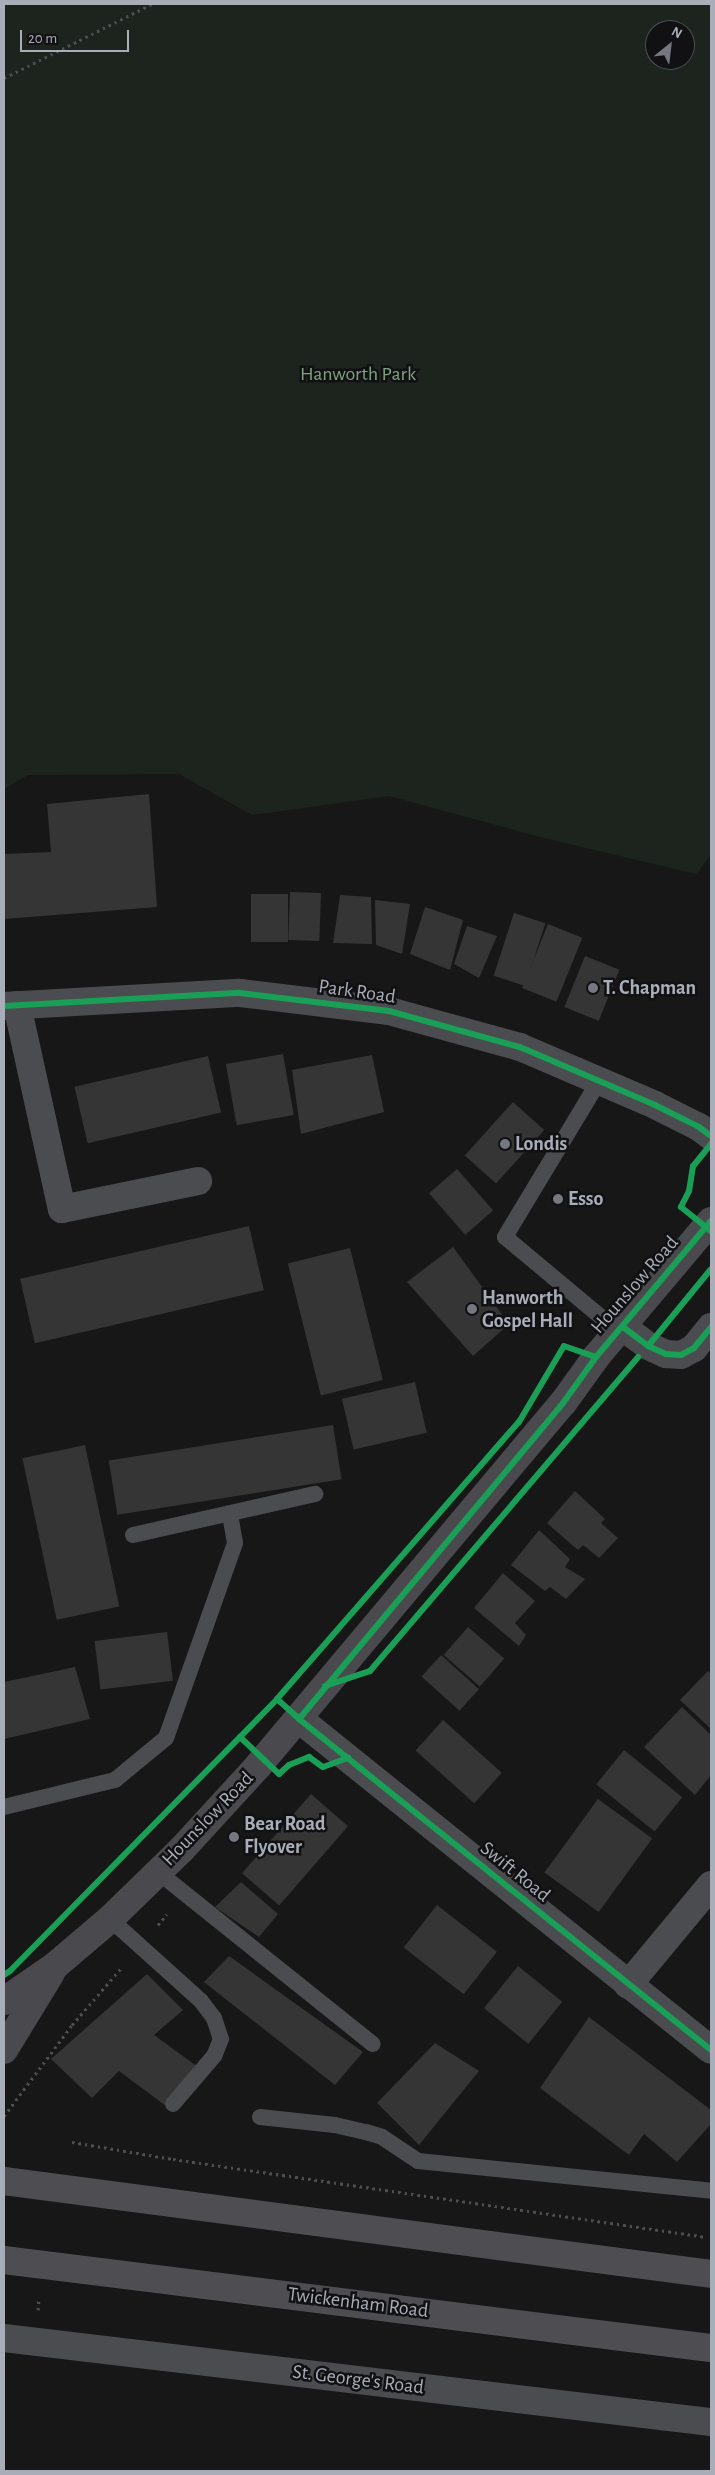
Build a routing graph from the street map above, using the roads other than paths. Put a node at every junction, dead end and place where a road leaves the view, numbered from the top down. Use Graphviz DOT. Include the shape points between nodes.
graph roads {
  1 [pos="10,1005"];
  2 [pos="599,1081"];
  3 [pos="711,1136"];
  4 [pos="198,1181"];
  5 [pos="711,1221"];
  6 [pos="711,1328"];
  7 [pos="620,1329"];
  8 [pos="315,1494"];
  9 [pos="230,1514"];
  10 [pos="133,1535"];
  11 [pos="299,1719"];
  12 [pos="4,1808"];
  13 [pos="158,1872"];
  14 [pos="711,1885"];
  15 [pos="110,1919"];
  16 [pos="56,1965"];
  17 [pos="628,1984"];
  18 [pos="4,2001"];
  19 [pos="373,2044"];
  20 [pos="4,2050"];
  21 [pos="711,2050"];
  22 [pos="173,2104"];
  23 [pos="260,2117"];
  24 [pos="4,2181"];
  25 [pos="711,2191"];
  26 [pos="4,2260"];
  27 [pos="711,2274"];
  28 [pos="4,2338"];
  29 [pos="711,2348"];
  30 [pos="711,2422"];
  1 -- 2 [label="street, Park Road" via="240,993 389,1011 520,1047"];
  1 -- 4 [label="street" via="62,1209"];
  2 -- 3 [label="street, Park Road" via="655,1105"];
  2 -- 7 [label="lane" via="505,1237"];
  5 -- 7 [label="main road, Hounslow Road"];
  6 -- 7 [label="street" via="694,1348 681,1355 666,1354"];
  7 -- 11 [label="main road, Hounslow Road" via="563,1403"];
  8 -- 9 [label="lane"];
  9 -- 10 [label="lane"];
  9 -- 12 [label="lane" via="235,1543 166,1738 115,1780"];
  11 -- 13 [label="main road, Hounslow Road"];
  11 -- 17 [label="street, Swift Road"];
  13 -- 15 [label="main road, Hounslow Road"];
  13 -- 19 [label="lane"];
  14 -- 17 [label="street"];
  15 -- 16 [label="main road, Hounslow Road"];
  15 -- 22 [label="lane" via="202,2001 214,2018 221,2038 214,2056"];
  16 -- 18 [label="main road, Hounslow Road"];
  16 -- 20 [label="main road, Hounslow Road"];
  17 -- 21 [label="street, Swift Road"];
  23 -- 25 [label="lane" via="335,2125 366,2132 382,2138 418,2161"];
  24 -- 27 [label="highway"];
  26 -- 29 [label="highway, Twickenham Road"];
  28 -- 30 [label="street, St. George's Road"];
}
